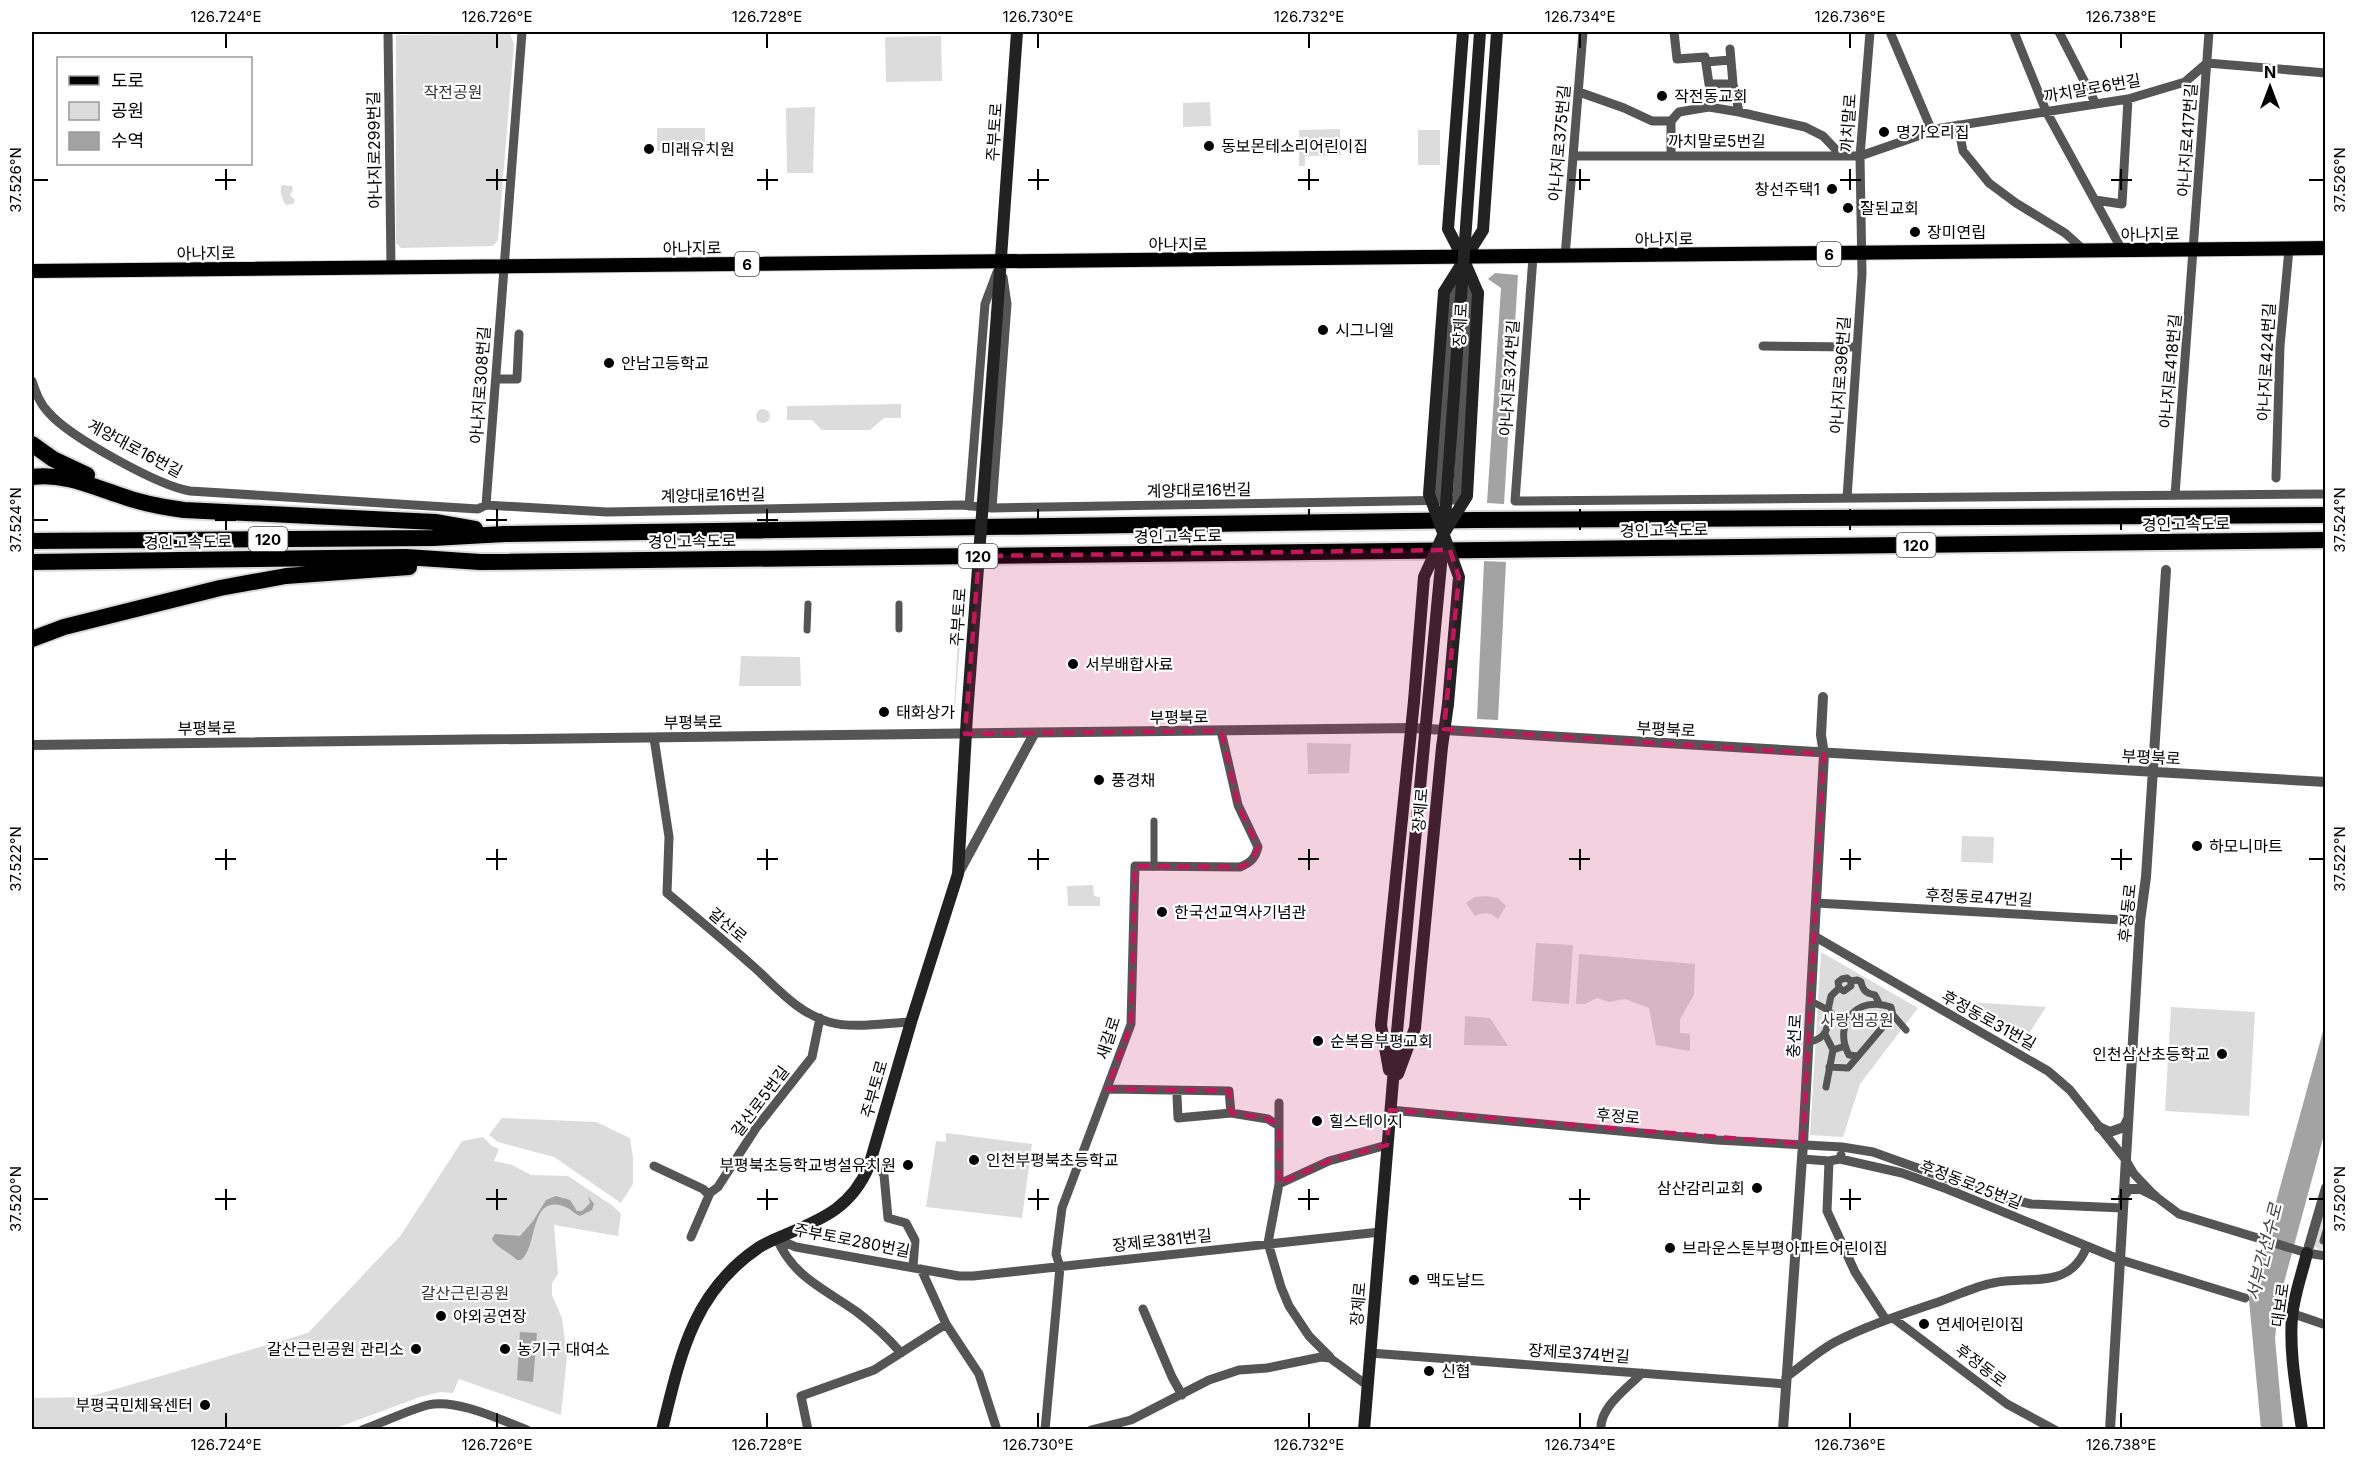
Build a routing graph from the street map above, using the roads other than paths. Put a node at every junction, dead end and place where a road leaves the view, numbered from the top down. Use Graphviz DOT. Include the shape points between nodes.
graph roads {
  1 [pos="388,32"];
  2 [pos="522,32"];
  3 [pos="1017,32"];
  4 [pos="1463,32"];
  5 [pos="1480,32"];
  6 [pos="1497,32"];
  7 [pos="1583,32"];
  8 [pos="1674,32"];
  9 [pos="1870,32"];
  10 [pos="1890,32"];
  11 [pos="2014,32"];
  12 [pos="2059,32"];
  13 [pos="2209,32"];
  14 [pos="1730,49"];
  15 [pos="1730,60"];
  16 [pos="1706,62"];
  17 [pos="2206,63"];
  18 [pos="2325,73"];
  19 [pos="1733,84"];
  20 [pos="1578,92"];
  21 [pos="2128,99"];
  22 [pos="2096,104"];
  23 [pos="2046,111"];
  24 [pos="1739,112"];
  25 [pos="1671,121"];
  26 [pos="1958,125"];
  27 [pos="1932,131"];
  28 [pos="1573,156"];
  29 [pos="1671,156"];
  30 [pos="1842,156"];
  31 [pos="1860,156"];
  32 [pos="2095,200"];
  33 [pos="2325,248"];
  34 [pos="2289,249"];
  35 [pos="2122,250"];
  36 [pos="2194,250"];
  37 [pos="2085,251"];
  38 [pos="1861,254"];
  39 [pos="1533,257"];
  40 [pos="1565,257"];
  41 [pos="1463,258"];
  42 [pos="1002,262"];
  43 [pos="504,267"];
  44 [pos="390,268"];
  45 [pos="32,271"];
  46 [pos="519,334"];
  47 [pos="1763,346"];
  48 [pos="1857,347"];
  49 [pos="496,379"];
  50 [pos="32,381"];
  51 [pos="32,444"];
  52 [pos="32,477"];
  53 [pos="2276,478"];
  54 [pos="971,485"];
  55 [pos="994,486"];
  56 [pos="2325,494"];
  57 [pos="2175,495"];
  58 [pos="121,496"];
  59 [pos="1847,498"];
  60 [pos="1437,501"];
  61 [pos="486,505"];
  62 [pos="969,506"];
  63 [pos="992,508"];
  64 [pos="2325,515"];
  65 [pos="1444,533"];
  66 [pos="505,534"];
  67 [pos="2325,540"];
  68 [pos="32,541"];
  69 [pos="32,562"];
  70 [pos="480,562"];
  71 [pos="2166,570"];
  72 [pos="808,604"];
  73 [pos="899,604"];
  74 [pos="899,629"];
  75 [pos="807,630"];
  76 [pos="32,639"];
  77 [pos="1823,697"];
  78 [pos="1411,728"];
  79 [pos="1444,729"];
  80 [pos="1221,732"];
  81 [pos="965,734"];
  82 [pos="1034,734"];
  83 [pos="654,738"];
  84 [pos="32,745"];
  85 [pos="1824,754"];
  86 [pos="2153,772"];
  87 [pos="2325,782"];
  88 [pos="1154,821"];
  89 [pos="1154,867"];
  90 [pos="958,874"];
  91 [pos="1816,903"];
  92 [pos="2140,921"];
  93 [pos="1814,936"];
  94 [pos="1810,1001"];
  95 [pos="1880,1003"];
  96 [pos="1828,1010"];
  97 [pos="1893,1015"];
  98 [pos="820,1018"];
  99 [pos="911,1022"];
  100 [pos="1846,1022"];
  101 [pos="1906,1030"];
  102 [pos="1825,1034"];
  103 [pos="1809,1042"];
  104 [pos="1845,1046"];
  105 [pos="1833,1050"];
  106 [pos="1858,1056"];
  107 [pos="1828,1067"];
  108 [pos="1826,1087"];
  109 [pos="1107,1089"];
  110 [pos="1392,1089"];
  111 [pos="1177,1096"];
  112 [pos="1279,1103"];
  113 [pos="1390,1110"];
  114 [pos="1231,1113"];
  115 [pos="2129,1119"];
  116 [pos="1279,1126"];
  117 [pos="2098,1127"];
  118 [pos="1803,1143"];
  119 [pos="1388,1144"];
  120 [pos="1842,1147"];
  121 [pos="872,1157"];
  122 [pos="1802,1159"];
  123 [pos="2125,1159"];
  124 [pos="1840,1160"];
  125 [pos="1829,1161"];
  126 [pos="654,1166"];
  127 [pos="1279,1184"];
  128 [pos="2325,1188"];
  129 [pos="709,1195"];
  130 [pos="2155,1196"];
  131 [pos="2123,1202"];
  132 [pos="2325,1231"];
  133 [pos="1380,1232"];
  134 [pos="691,1237"];
  135 [pos="777,1239"];
  136 [pos="2323,1241"];
  137 [pos="1268,1244"];
  138 [pos="2087,1246"];
  139 [pos="2307,1253"];
  140 [pos="2325,1256"];
  141 [pos="2121,1260"];
  142 [pos="1060,1267"];
  143 [pos="917,1268"];
  144 [pos="2245,1298"];
  145 [pos="1143,1309"];
  146 [pos="2291,1313"];
  147 [pos="1890,1319"];
  148 [pos="946,1324"];
  149 [pos="2325,1325"];
  150 [pos="901,1353"];
  151 [pos="1370,1353"];
  152 [pos="1330,1358"];
  153 [pos="1642,1373"];
  154 [pos="1786,1380"];
  155 [pos="1368,1386"];
  156 [pos="1182,1395"];
  157 [pos="1361,1427"];
  158 [pos="365,1429"];
  159 [pos="527,1430"];
  160 [pos="662,1430"];
  161 [pos="808,1430"];
  162 [pos="997,1430"];
  163 [pos="1045,1430"];
  164 [pos="1091,1430"];
  165 [pos="1601,1430"];
  166 [pos="1783,1430"];
  167 [pos="2055,1430"];
  168 [pos="2110,1430"];
  169 [pos="2302,1430"];
  1 -- 44 [label="street, 아나지로299번길"];
  2 -- 43 [label="street, 아나지로308번길"];
  3 -- 42 [label="main road, 주부토로"];
  4 -- 41 [label="main road, 장제로" via="1448,229"];
  5 -- 65 [label="main road, 장제로, bridge"];
  6 -- 41 [label="main road, 장제로" via="1483,230"];
  7 -- 20 [label="street, 아나지로375번길"];
  8 -- 16 [label="street" via="1677,59 1705,57"];
  9 -- 31 [label="street, 까치말로"];
  10 -- 27 [label="street"];
  11 -- 23 [label="street"];
  12 -- 22 [label="street"];
  13 -- 17 [label="street, 아나지로417번길"];
  14 -- 15 [label="street"];
  15 -- 16 [label="street"];
  15 -- 19 [label="street"];
  16 -- 19 [label="street" via="1709,84"];
  17 -- 18 [label="street"];
  17 -- 21 [label="street, 까치말로6번길" via="2185,82"];
  17 -- 36 [label="street, 아나지로417번길"];
  19 -- 24 [label="street"];
  20 -- 25 [label="street" via="1652,121"];
  20 -- 28 [label="street, 아나지로375번길"];
  21 -- 22 [label="street, 까치말로6번길"];
  21 -- 32 [label="street" via="2122,204"];
  22 -- 23 [label="street, 까치말로6번길"];
  23 -- 26 [label="street, 까치말로6번길"];
  23 -- 32 [label="street"];
  24 -- 25 [label="street" via="1709,107 1679,112"];
  24 -- 30 [label="street" via="1805,127 1823,136"];
  25 -- 29 [label="street"];
  26 -- 27 [label="street, 까치말로6번길"];
  26 -- 37 [label="street" via="1963,151 1989,183 2065,233"];
  27 -- 31 [label="street, 까치말로6번길"];
  28 -- 29 [label="street, 까치말로5번길"];
  28 -- 40 [label="street, 아나지로375번길"];
  29 -- 30 [label="street, 까치말로5번길"];
  30 -- 31 [label="street, 까치말로5번길"];
  31 -- 38 [label="street, 까치말로"];
  32 -- 35 [label="street"];
  33 -- 34 [label="main road, 아나지로 / 6"];
  34 -- 36 [label="main road, 아나지로 / 6"];
  34 -- 53 [label="street, 아나지로424번길" via="2280,346"];
  35 -- 36 [label="main road, 아나지로 / 6"];
  35 -- 37 [label="main road, 아나지로 / 6"];
  36 -- 57 [label="street, 아나지로418번길"];
  37 -- 38 [label="main road, 아나지로 / 6"];
  38 -- 40 [label="main road, 아나지로 / 6"];
  38 -- 48 [label="street, 아나지로396번길"];
  39 -- 40 [label="main road, 아나지로 / 6"];
  39 -- 41 [label="main road, 아나지로 / 6"];
  39 -- 59 [label="street, 아나지로374번길" via="1515,501"];
  41 -- 42 [label="main road, 아나지로 / 6"];
  41 -- 60 [label="street" via="1454,291"];
  41 -- 60 [label="street" via="1469,292 1457,500"];
  41 -- 65 [label="main road, 장제로, bridge" via="1444,292 1429,494"];
  41 -- 65 [label="main road, 장제로, bridge" via="1478,293 1467,496"];
  42 -- 43 [label="main road, 아나지로 / 6"];
  42 -- 54 [label="street" via="985,304"];
  42 -- 55 [label="street" via="1006,304"];
  42 -- 81 [label="main road, 주부토로, bridge"];
  43 -- 44 [label="main road, 아나지로 / 6"];
  43 -- 49 [label="street, 아나지로308번길"];
  44 -- 45 [label="main road, 아나지로 / 6"];
  46 -- 49 [label="street" via="517,379"];
  47 -- 48 [label="street"];
  48 -- 59 [label="street, 아나지로396번길"];
  49 -- 61 [label="street, 아나지로308번길"];
  50 -- 61 [label="street, 계양대로16번길" via="42,405 69,430 137,470 179,489 478,509"];
  51 -- 58 [label="highway"];
  52 -- 58 [label="highway" via="49,474 71,478"];
  54 -- 55 [label="street" via="983,495"];
  54 -- 62 [label="street"];
  55 -- 63 [label="street"];
  56 -- 57 [label="street"];
  57 -- 59 [label="street"];
  58 -- 66 [label="highway" via="184,510 435,522"];
  60 -- 63 [label="street, 계양대로16번길"];
  61 -- 62 [label="street, 계양대로16번길" via="607,512"];
  62 -- 63 [label="street, 계양대로16번길"];
  64 -- 66 [label="highway, 경인고속도로 / 120" via="1475,519"];
  65 -- 78 [label="main road, 장제로, bridge" via="1424,577"];
  65 -- 79 [label="main road, 장제로, bridge" via="1459,577"];
  65 -- 110 [label="main road, 장제로, bridge"];
  66 -- 68 [label="highway, 경인고속도로 / 120"];
  67 -- 70 [label="highway, 경인고속도로 / 120"];
  69 -- 70 [label="highway, 경인고속도로 / 120" via="406,557"];
  70 -- 76 [label="highway" via="286,576 220,588 64,627"];
  71 -- 86 [label="street, 후정동로"];
  72 -- 75 [label="street"];
  73 -- 74 [label="street"];
  77 -- 85 [label="street, 충선로"];
  78 -- 79 [label="street, 부평북로"];
  78 -- 80 [label="street, 부평북로"];
  78 -- 110 [label="main road, 장제로" via="1381,1025"];
  79 -- 85 [label="street, 부평북로"];
  79 -- 110 [label="main road, 장제로" via="1415,1028"];
  80 -- 82 [label="street, 부평북로"];
  80 -- 89 [label="street, 새갈로" via="1238,805 1257,840 1256,855 1250,863 1239,867"];
  81 -- 82 [label="street, 부평북로"];
  81 -- 83 [label="street, 부평북로"];
  81 -- 90 [label="main road, 주부토로"];
  82 -- 90 [label="street"];
  83 -- 84 [label="street, 부평북로"];
  83 -- 98 [label="street, 갈산로" via="669,837 667,893 787,999"];
  85 -- 86 [label="street, 부평북로"];
  85 -- 91 [label="street, 충선로"];
  86 -- 87 [label="street, 부평북로"];
  86 -- 92 [label="street, 후정동로"];
  88 -- 89 [label="street"];
  89 -- 109 [label="street, 새갈로" via="1135,866 1131,1024"];
  90 -- 99 [label="main road, 주부토로"];
  91 -- 92 [label="street, 후정동로47번길"];
  91 -- 93 [label="street, 충선로"];
  92 -- 115 [label="street, 후정동로"];
  93 -- 94 [label="street, 충선로"];
  93 -- 117 [label="street, 후정동로31번길" via="2048,1071 2070,1090"];
  94 -- 96 [label="street"];
  94 -- 103 [label="street, 충선로"];
  95 -- 96 [label="street" via="1875,995 1862,989 1861,982 1847,978 1838,982"];
  95 -- 97 [label="street" via="1891,1007"];
  95 -- 100 [label="street" via="1858,1008"];
  96 -- 100 [label="street"];
  96 -- 102 [label="street"];
  97 -- 101 [label="street"];
  97 -- 106 [label="street"];
  98 -- 99 [label="street, 갈산로" via="843,1024"];
  98 -- 129 [label="street, 갈산로5번길" via="812,1057"];
  99 -- 121 [label="main road, 주부토로"];
  100 -- 104 [label="street"];
  102 -- 103 [label="street" via="1818,1041"];
  102 -- 105 [label="street"];
  103 -- 118 [label="street, 충선로"];
  104 -- 105 [label="street"];
  104 -- 106 [label="street" via="1849,1055"];
  105 -- 107 [label="street"];
  106 -- 107 [label="street" via="1848,1068"];
  107 -- 108 [label="street"];
  109 -- 114 [label="street" via="1229,1091"];
  109 -- 142 [label="street, 새갈로" via="1062,1208 1056,1254"];
  110 -- 113 [label="main road, 장제로"];
  111 -- 114 [label="street" via="1178,1118"];
  112 -- 116 [label="street"];
  113 -- 118 [label="street, 후정로" via="1717,1140"];
  113 -- 119 [label="main road, 장제로"];
  114 -- 116 [label="street" via="1268,1119"];
  115 -- 117 [label="street" via="2110,1132"];
  115 -- 123 [label="street, 후정동로"];
  116 -- 127 [label="street"];
  117 -- 123 [label="street, 후정동로31번길"];
  118 -- 120 [label="street, 후정로"];
  118 -- 122 [label="street, 충선로"];
  119 -- 127 [label="street" via="1329,1161"];
  119 -- 133 [label="main road, 장제로"];
  120 -- 124 [label="street"];
  120 -- 131 [label="street, 후정로" via="1873,1152 1993,1195 2031,1204"];
  121 -- 135 [label="main road, 주부토로" via="863,1182 845,1204"];
  121 -- 143 [label="street" via="884,1175 888,1218 906,1223 915,1240"];
  122 -- 125 [label="street"];
  122 -- 154 [label="street, 충선로"];
  123 -- 130 [label="street, 후정동로31번길"];
  123 -- 131 [label="street, 후정동로"];
  124 -- 125 [label="street"];
  124 -- 138 [label="street, 후정동로25번길" via="1920,1179"];
  125 -- 147 [label="street" via="1827,1211 1855,1272"];
  126 -- 129 [label="street"];
  127 -- 137 [label="street"];
  128 -- 139 [label="street, 대보로"];
  129 -- 134 [label="street, 갈산로5번길"];
  130 -- 131 [label="street" via="2141,1189 2129,1189"];
  130 -- 139 [label="street, 후정동로31번길" via="2179,1214"];
  131 -- 141 [label="street, 후정동로"];
  132 -- 136 [label="street"];
  133 -- 137 [label="street, 장제로381번길"];
  133 -- 151 [label="main road, 장제로"];
  135 -- 143 [label="street, 주부토로280번길" via="796,1247"];
  135 -- 150 [label="street" via="785,1257 857,1312"];
  135 -- 160 [label="main road, 주부토로" via="745,1258 704,1305 679,1358"];
  137 -- 142 [label="street, 장제로381번길"];
  137 -- 152 [label="street" via="1289,1306"];
  138 -- 141 [label="street, 후정동로25번길"];
  138 -- 147 [label="street" via="2071,1271 2057,1278 1992,1283"];
  139 -- 140 [label="street, 후정동로31번길"];
  139 -- 146 [label="main road, 대보로"];
  141 -- 144 [label="street"];
  141 -- 168 [label="street, 후정동로"];
  142 -- 143 [label="street, 주부토로280번길" via="966,1276"];
  142 -- 163 [label="street, 새갈로"];
  143 -- 148 [label="street, 주부토로280번길"];
  145 -- 156 [label="street"];
  146 -- 149 [label="street"];
  146 -- 169 [label="main road, 대보로"];
  147 -- 154 [label="street" via="1833,1343"];
  147 -- 167 [label="street, 후정동로" via="2007,1404"];
  148 -- 150 [label="street"];
  148 -- 162 [label="street, 주부토로280번길" via="980,1374"];
  150 -- 161 [label="street" via="874,1370 801,1396"];
  151 -- 153 [label="street, 장제로374번길"];
  151 -- 155 [label="main road, 장제로"];
  152 -- 155 [label="street"];
  152 -- 156 [label="street" via="1321,1356 1239,1370"];
  153 -- 154 [label="street, 장제로374번길"];
  153 -- 165 [label="street" via="1610,1405 1600,1420"];
  154 -- 166 [label="street, 충선로"];
  155 -- 157 [label="main road, 장제로"];
  156 -- 164 [label="street" via="1131,1420"];
  158 -- 159 [label="street" via="430,1405 478,1412"];
}
